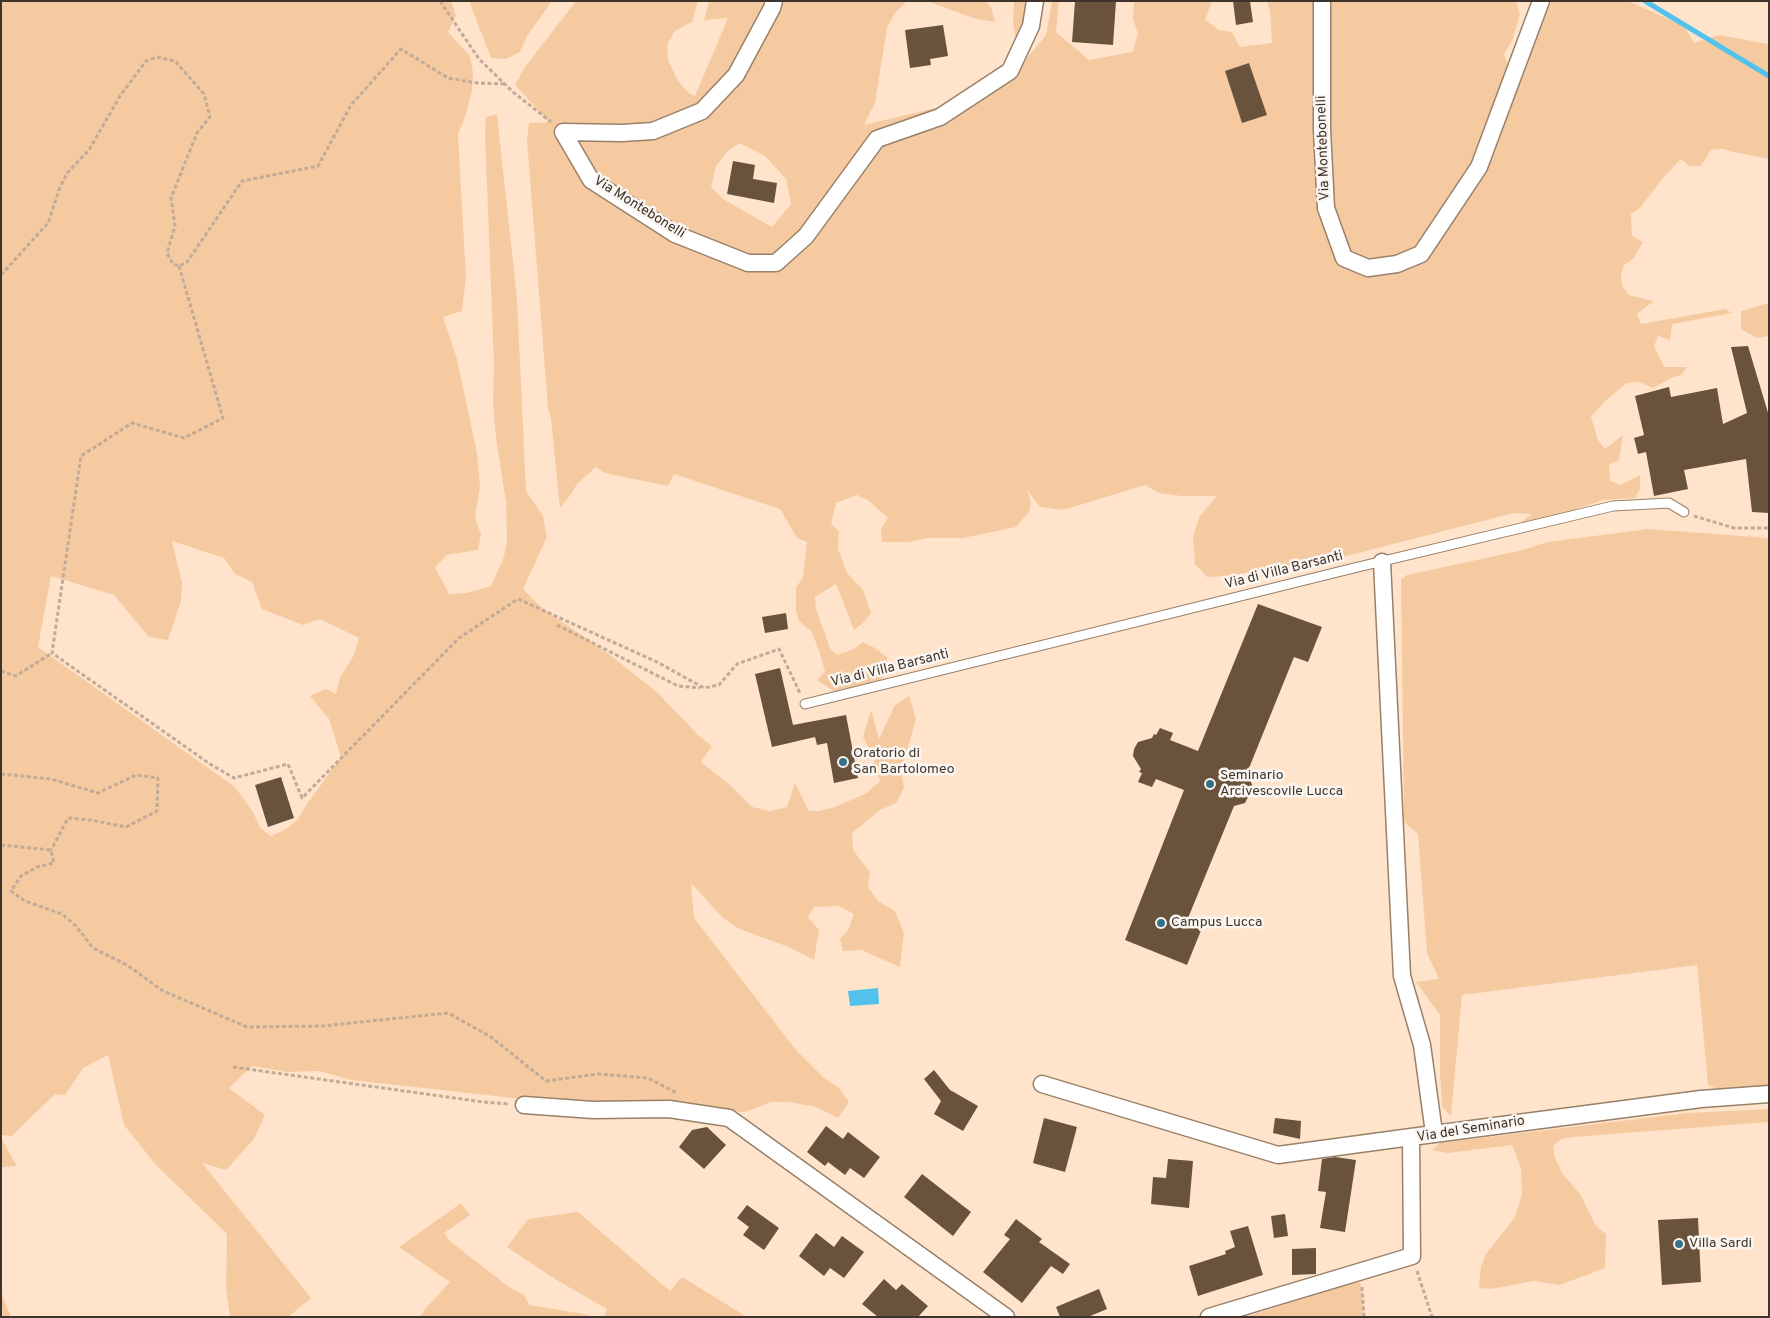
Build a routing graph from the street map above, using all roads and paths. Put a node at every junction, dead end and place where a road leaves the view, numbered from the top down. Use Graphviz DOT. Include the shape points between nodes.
graph roads {
  1 [pos="440,1"];
  2 [pos="774,1"];
  3 [pos="1035,1"];
  4 [pos="1322,1"];
  5 [pos="1541,1"];
  6 [pos="506,84"];
  7 [pos="563,132"];
  8 [pos="179,266"];
  9 [pos="1,274"];
  10 [pos="1684,512"];
  11 [pos="1769,528"];
  12 [pos="1382,562"];
  13 [pos="557,625"];
  14 [pos="52,653"];
  15 [pos="1,671"];
  16 [pos="704,688"];
  17 [pos="805,704"];
  18 [pos="1,774"];
  19 [pos="1,845"];
  20 [pos="51,850"];
  21 [pos="232,1067"];
  22 [pos="1042,1084"];
  23 [pos="680,1094"];
  24 [pos="1769,1094"];
  25 [pos="524,1105"];
  26 [pos="1434,1134"];
  27 [pos="1411,1137"];
  28 [pos="1412,1256"];
  29 [pos="1366,1269"];
  30 [pos="1006,1317"];
  31 [pos="1209,1317"];
  32 [pos="1364,1317"];
  33 [pos="1432,1317"];
  1 -- 6 [label="path" via="479,59"];
  2 -- 7 [label="street" via="736,75 702,111 653,131"];
  3 -- 7 [label="street, Via Montebonelli" via="1031,26 1010,71 940,117 877,139 806,236 776,263 748,263 675,234 592,180"];
  4 -- 5 [label="street, Via Montebonelli" via="1326,208 1344,258 1368,268 1397,264 1421,254 1479,167"];
  6 -- 7 [label="path"];
  6 -- 8 [label="path" via="448,78 401,49 351,106 318,166 242,181 187,262"];
  8 -- 9 [label="path" via="173,264 166,253 175,226 171,198 198,133 210,117 204,94 193,81 175,61 157,57 146,61 120,96 89,150 68,172 48,224"];
  8 -- 14 [label="path" via="222,418 184,438 132,423 81,456"];
  10 -- 11 [label="path" via="1734,528"];
  10 -- 12 [label="lane, Via di Villa Barsanti" via="1669,503 1613,506"];
  12 -- 17 [label="lane, Via di Villa Barsanti"];
  12 -- 26 [label="street" via="1402,976 1422,1045"];
  13 -- 16 [label="path" via="678,686"];
  14 -- 15 [label="path" via="16,676"];
  14 -- 16 [label="path" via="234,778 288,764 302,798 459,638 518,599 657,662"];
  16 -- 17 [label="path" via="719,685 737,664 779,649"];
  18 -- 20 [label="path" via="51,779 98,793 136,775 158,778 157,810 126,826 68,818"];
  19 -- 20 [label="path"];
  20 -- 23 [label="path" via="54,863 36,867 21,876 11,891 25,901 62,914 93,948 127,965 163,991 247,1028 322,1026 448,1012 491,1037 546,1081 598,1074 648,1078"];
  21 -- 25 [label="path"];
  22 -- 27 [label="street" via="1278,1156"];
  24 -- 26 [label="street, Via del Seminario" via="1701,1099"];
  25 -- 30 [label="street" via="593,1110 669,1109 729,1118"];
  26 -- 27 [label="street, Via del Seminario"];
  27 -- 28 [label="street, Via del Seminario"];
  28 -- 29 [label="street"];
  28 -- 33 [label="path"];
  29 -- 31 [label="street"];
  29 -- 32 [label="path" via="1361,1290"];
}
